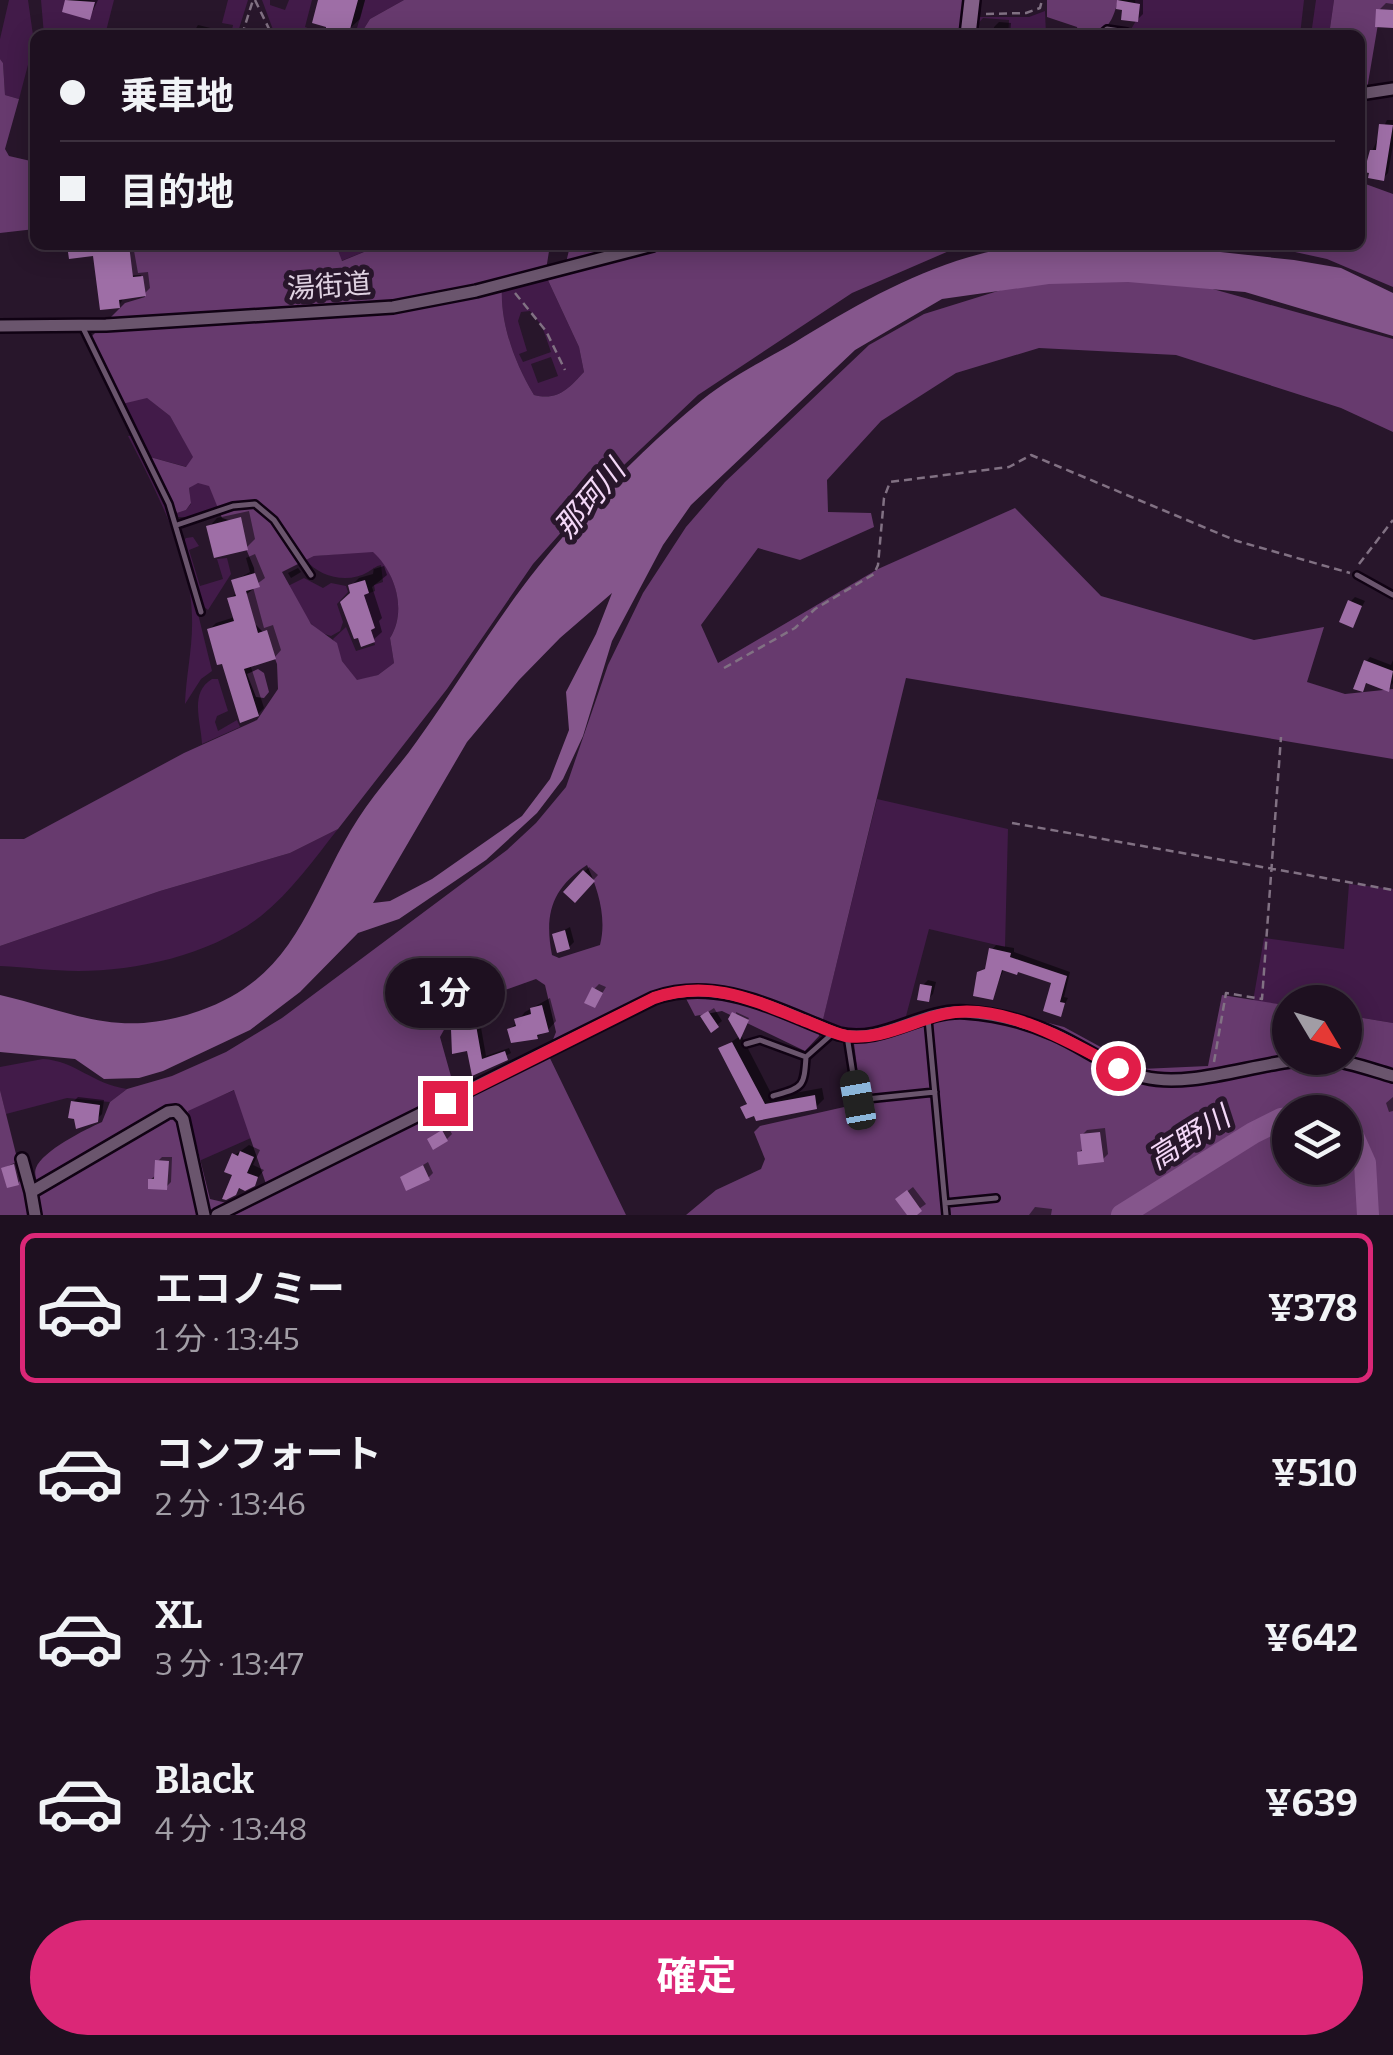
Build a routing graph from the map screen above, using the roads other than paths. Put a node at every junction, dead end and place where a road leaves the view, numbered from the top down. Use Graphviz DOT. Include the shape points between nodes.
graph roads {
  1 [pos="1393,89"];
  2 [pos="1365,93"];
  3 [pos="634,250"];
  4 [pos="0,326"];
  5 [pos="82,326"];
  6 [pos="177,525"];
  7 [pos="1354,574"];
  8 [pos="311,575"];
  9 [pos="1393,594"];
  10 [pos="201,612"];
  11 [pos="928,1018"];
  12 [pos="840,1034"];
  13 [pos="746,1044"];
  14 [pos="806,1057"];
  15 [pos="1393,1076"];
  16 [pos="935,1092"];
  17 [pos="773,1096"];
  18 [pos="22,1159"];
  19 [pos="30,1192"];
  20 [pos="996,1198"];
  21 [pos="945,1204"];
  22 [pos="35,1215"];
  23 [pos="204,1215"];
  24 [pos="217,1215"];
  25 [pos="946,1215"];
  1 -- 2 [label="street"];
  3 -- 5 [label="street, 湯街道" via="378,309"];
  4 -- 5 [label="street, 湯街道"];
  5 -- 6 [label="lane"];
  6 -- 8 [label="lane" via="255,504 274,520"];
  6 -- 10 [label="lane"];
  7 -- 9 [label="lane"];
  11 -- 12 [label="street" via="878,1034"];
  11 -- 15 [label="street" via="963,1012 1030,1024 1146,1078 1328,1059"];
  11 -- 16 [label="lane"];
  12 -- 14 [label="lane"];
  12 -- 16 [label="lane" via="858,1100"];
  12 -- 24 [label="street" via="740,996 682,989"];
  13 -- 14 [label="lane" via="760,1040"];
  14 -- 17 [label="lane" via="800,1088"];
  16 -- 21 [label="lane"];
  18 -- 19 [label="street"];
  19 -- 22 [label="street"];
  19 -- 23 [label="street" via="176,1111"];
  20 -- 21 [label="lane"];
  21 -- 25 [label="lane"];
}
